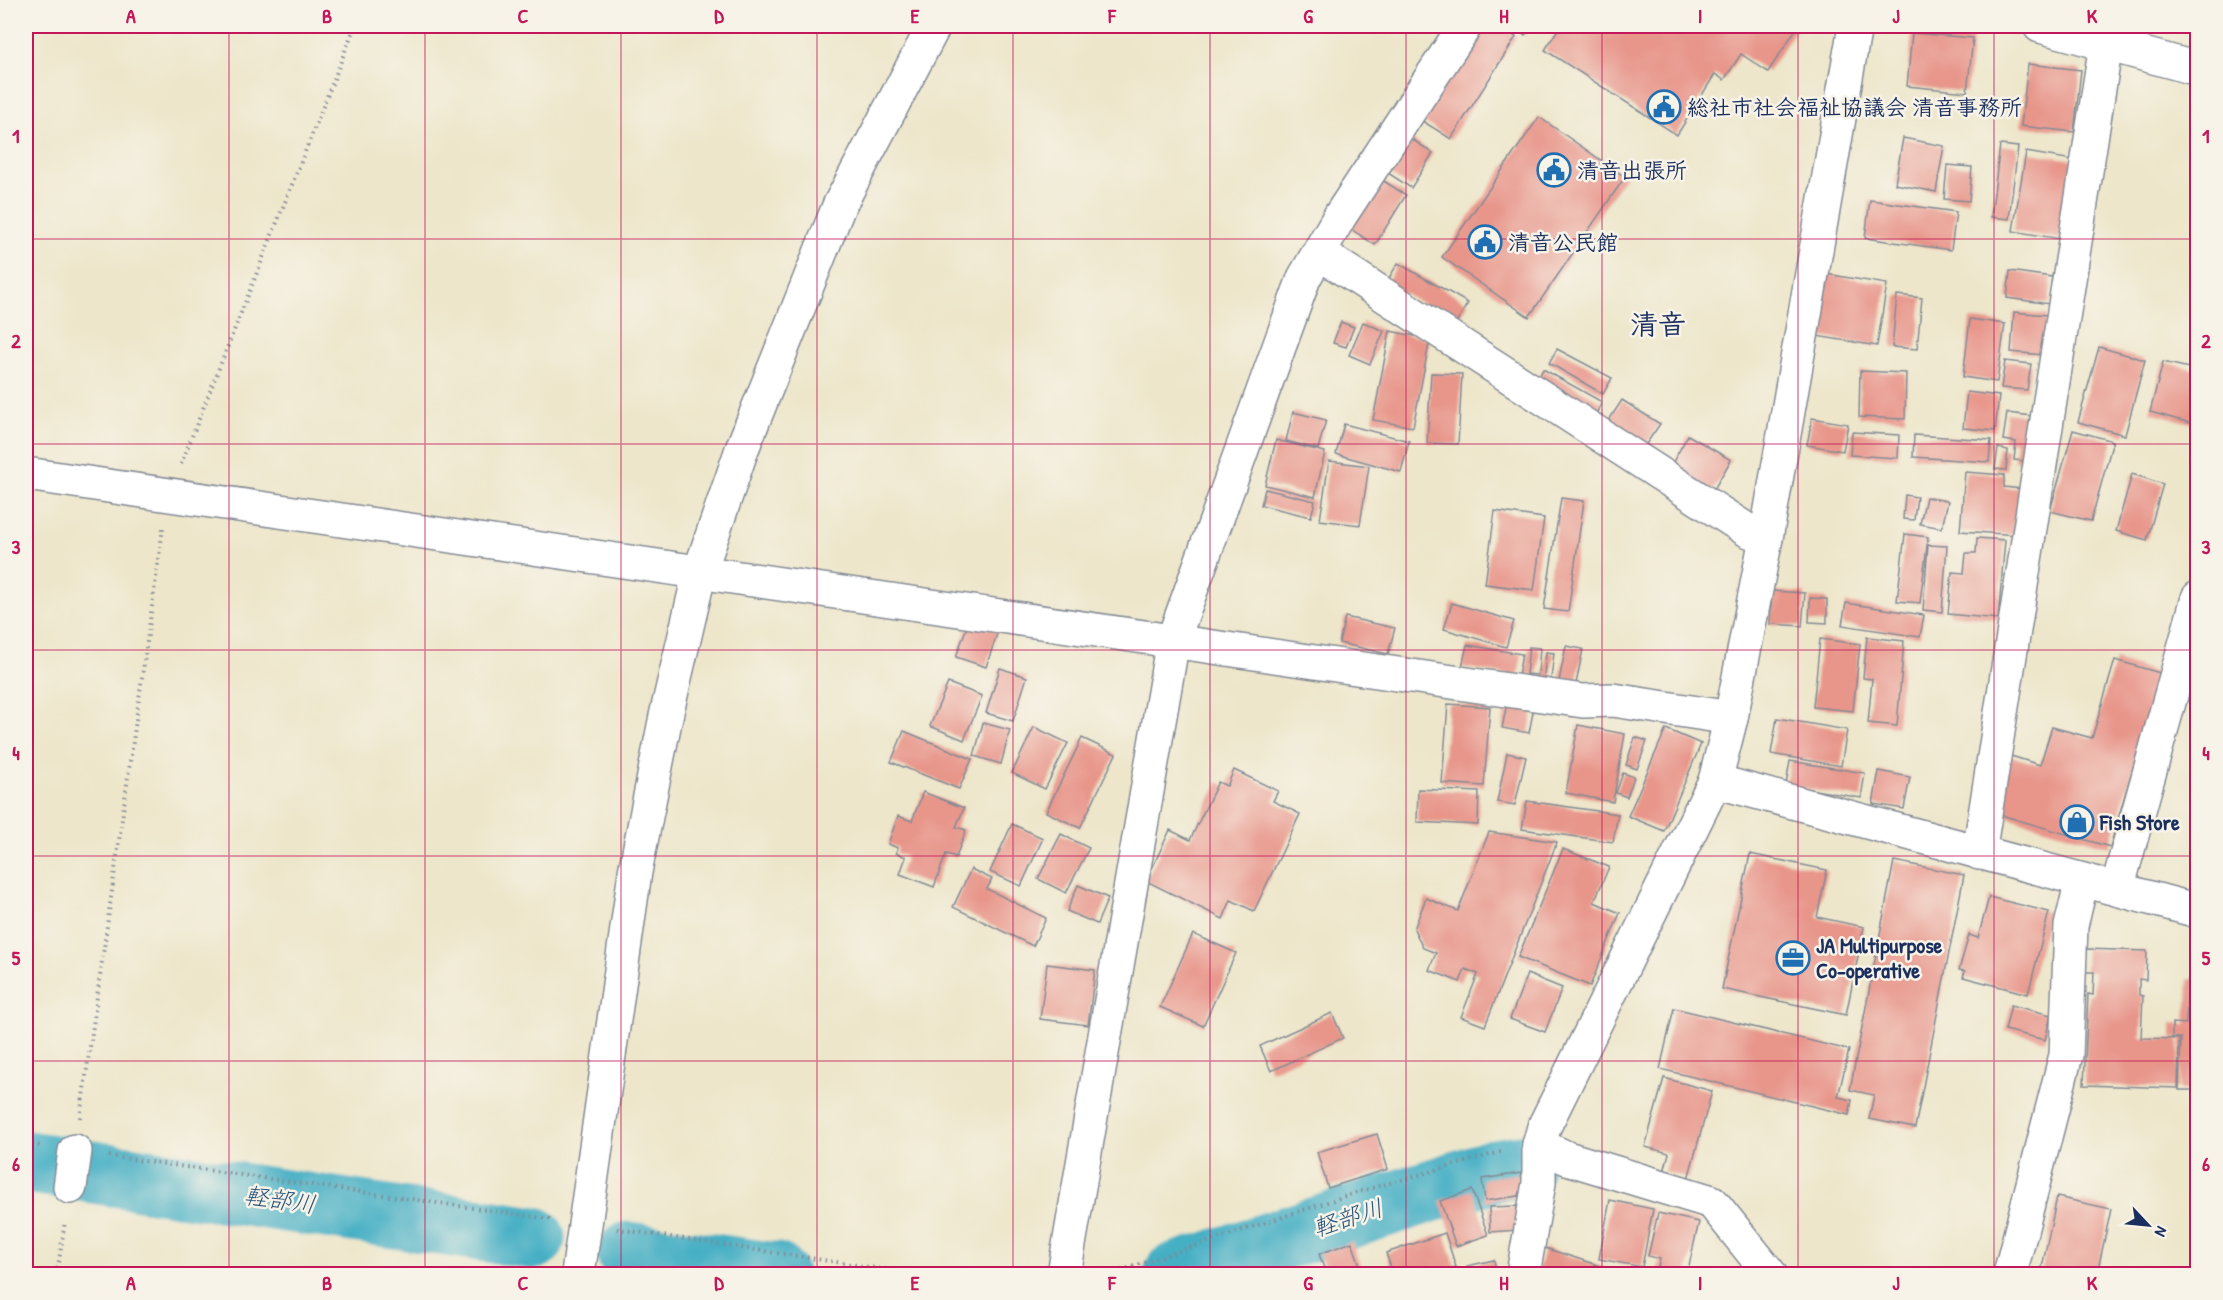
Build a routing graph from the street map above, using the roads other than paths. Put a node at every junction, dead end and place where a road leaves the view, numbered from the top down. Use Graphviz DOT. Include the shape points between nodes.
graph roads {
  1 [pos="934,26"];
  2 [pos="1465,26"];
  3 [pos="1855,26"];
  4 [pos="2040,26"];
  5 [pos="2106,44"];
  6 [pos="2198,69"];
  7 [pos="1319,253"];
  8 [pos="26,474"];
  9 [pos="1766,538"];
  10 [pos="700,571"];
  11 [pos="2198,598"];
  12 [pos="1173,640"];
  13 [pos="1731,718"];
  14 [pos="1715,781"];
  15 [pos="1979,852"];
  16 [pos="2082,880"];
  17 [pos="2117,889"];
  18 [pos="2198,911"];
  19 [pos="1539,1145"];
  20 [pos="578,1275"];
  21 [pos="1064,1275"];
  22 [pos="1523,1275"];
  23 [pos="1770,1275"];
  24 [pos="2010,1275"];
  1 -- 10 [label="street" via="839,206 742,448"];
  2 -- 7 [label="street"];
  3 -- 9 [label="street"];
  4 -- 5 [label="street"];
  5 -- 6 [label="street"];
  5 -- 15 [label="street"];
  7 -- 9 [label="street" via="1747,530"];
  7 -- 12 [label="street" via="1304,278"];
  8 -- 10 [label="street"];
  9 -- 13 [label="street"];
  10 -- 12 [label="street"];
  10 -- 20 [label="street" via="635,872"];
  11 -- 17 [label="street"];
  12 -- 13 [label="street" via="1583,701 1613,699"];
  12 -- 21 [label="street"];
  13 -- 14 [label="street"];
  14 -- 15 [label="street"];
  14 -- 19 [label="street" via="1544,1127"];
  15 -- 16 [label="street"];
  16 -- 17 [label="street"];
  16 -- 24 [label="street" via="2071,926 2066,1055"];
  17 -- 18 [label="street"];
  19 -- 22 [label="street" via="1539,1183"];
  19 -- 23 [label="street" via="1568,1158 1712,1202"];
}
